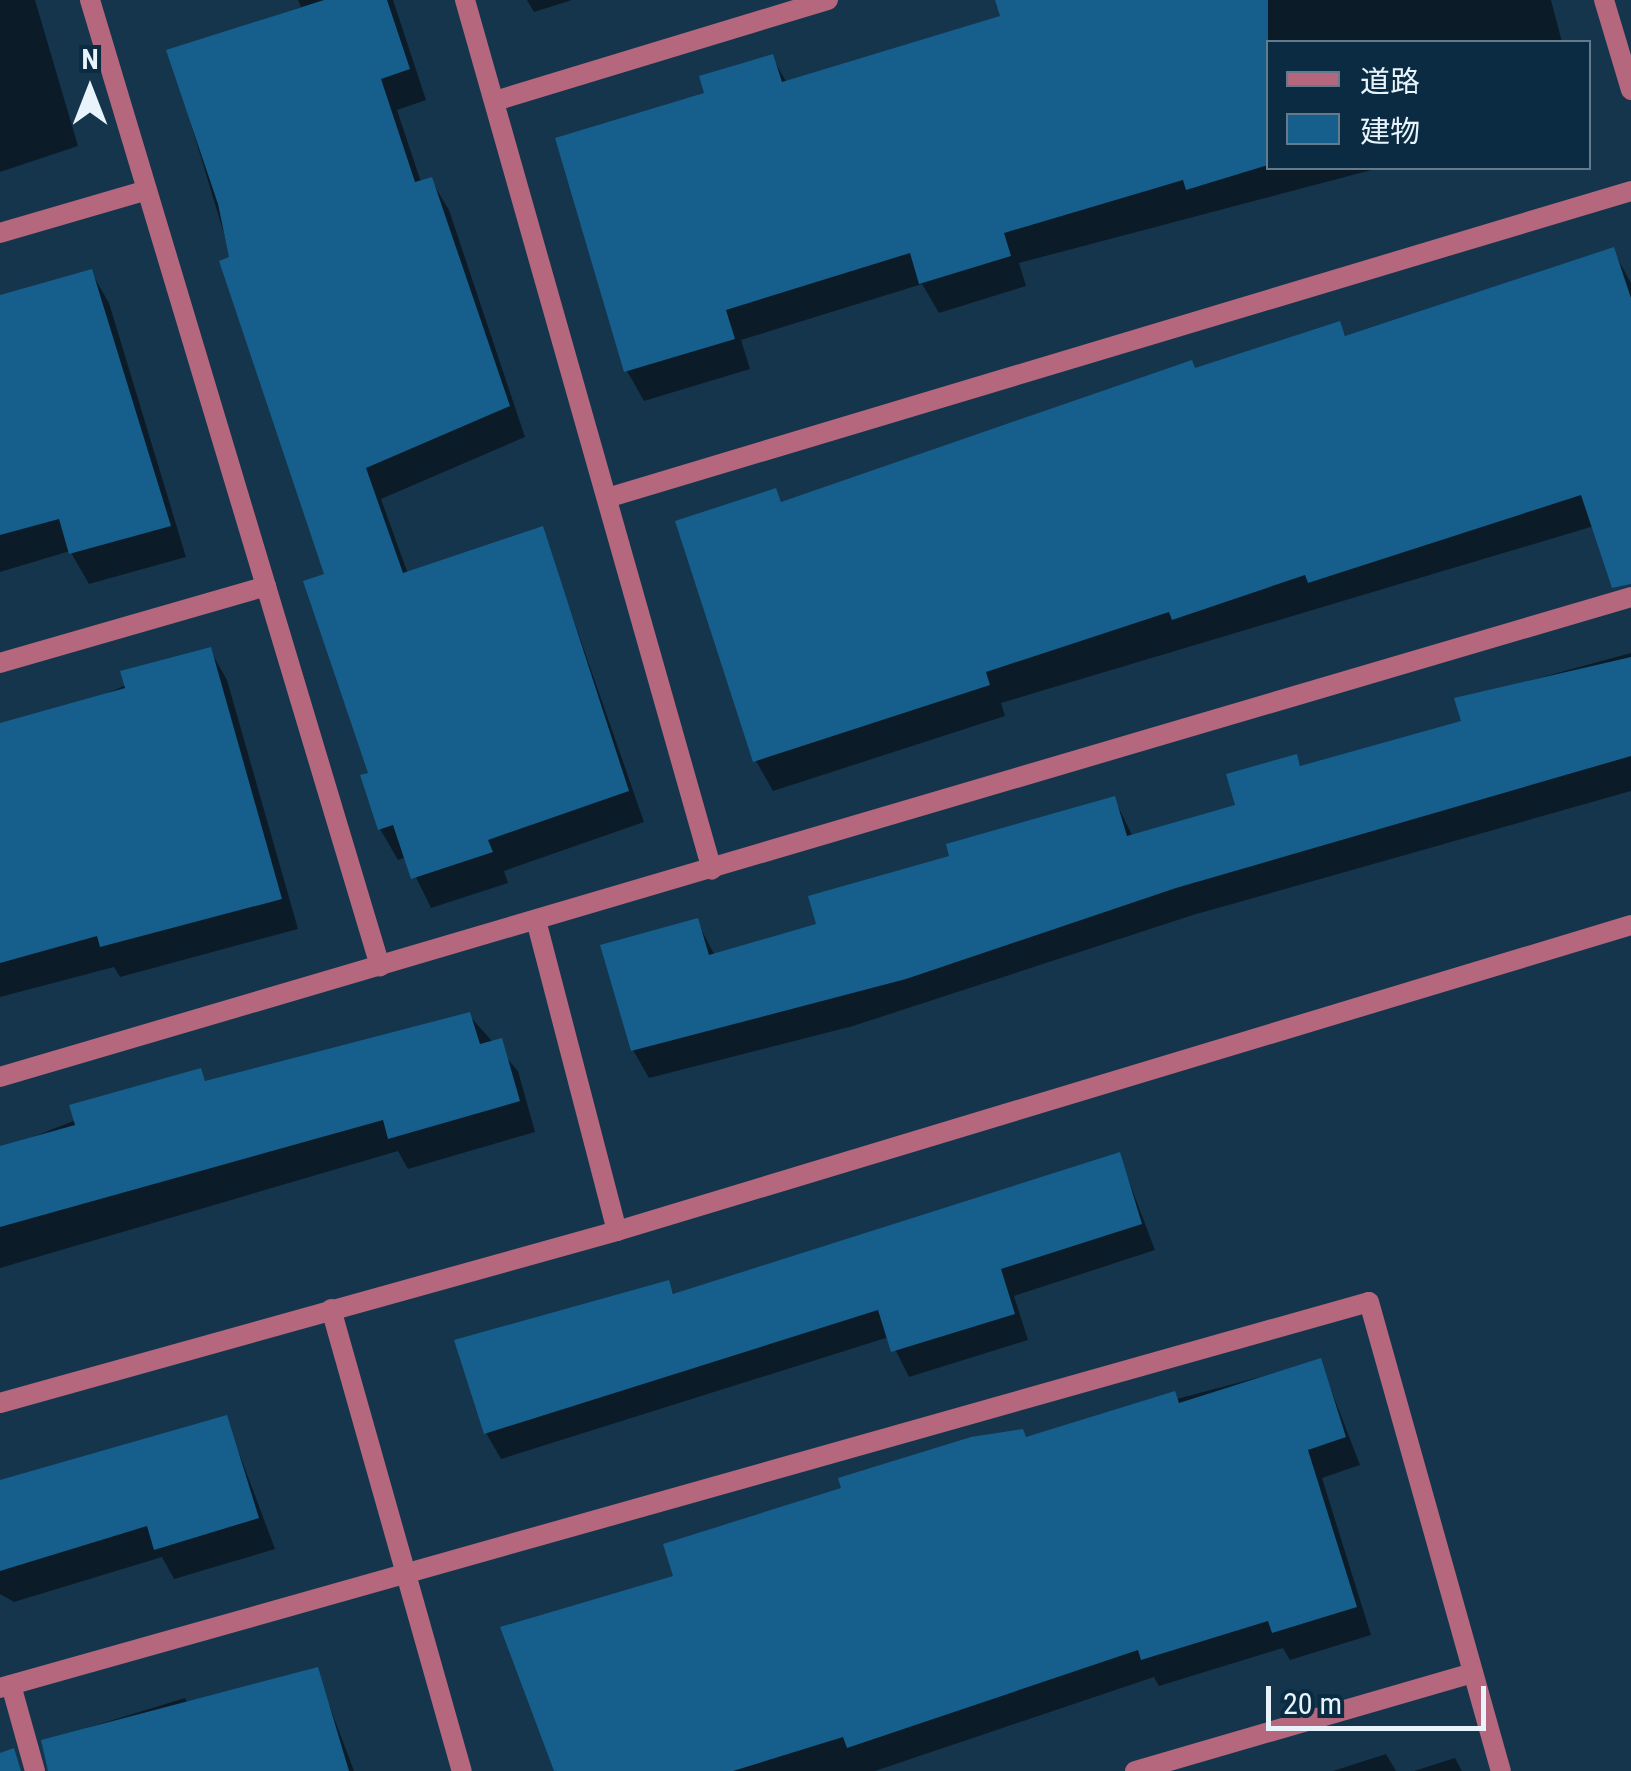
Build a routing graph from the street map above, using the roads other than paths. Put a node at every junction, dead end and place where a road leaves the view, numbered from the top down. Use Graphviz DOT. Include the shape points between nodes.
graph roads {
  1 [pos="90,0"];
  2 [pos="465,0"];
  3 [pos="828,0"];
  4 [pos="1604,0"];
  5 [pos="1631,90"];
  6 [pos="495,101"];
  7 [pos="148,190"];
  8 [pos="1631,191"];
  9 [pos="0,233"];
  10 [pos="608,498"];
  11 [pos="266,586"];
  12 [pos="1631,597"];
  13 [pos="0,663"];
  14 [pos="712,870"];
  15 [pos="537,924"];
  16 [pos="1631,925"];
  17 [pos="380,966"];
  18 [pos="0,1077"];
  19 [pos="618,1231"];
  20 [pos="330,1309"];
  21 [pos="0,1403"];
  22 [pos="404,1570"];
  23 [pos="1473,1673"];
  24 [pos="5,1687"];
  25 [pos="34,1771"];
  26 [pos="462,1771"];
  27 [pos="1135,1771"];
  28 [pos="1502,1771"];
  1 -- 7 [label="street"];
  2 -- 6 [label="street"];
  3 -- 6 [label="street"];
  4 -- 5 [label="street"];
  6 -- 10 [label="street"];
  7 -- 9 [label="street"];
  7 -- 11 [label="street"];
  8 -- 10 [label="street"];
  10 -- 14 [label="street"];
  11 -- 13 [label="street"];
  11 -- 17 [label="street"];
  12 -- 14 [label="street"];
  14 -- 15 [label="street"];
  15 -- 17 [label="street"];
  15 -- 19 [label="street"];
  16 -- 19 [label="street"];
  17 -- 18 [label="street"];
  19 -- 20 [label="street"];
  20 -- 21 [label="street"];
  20 -- 22 [label="street"];
  22 -- 23 [label="street" via="1369,1302"];
  22 -- 24 [label="street"];
  22 -- 26 [label="street"];
  23 -- 27 [label="street"];
  23 -- 28 [label="street"];
  24 -- 25 [label="street"];
}
